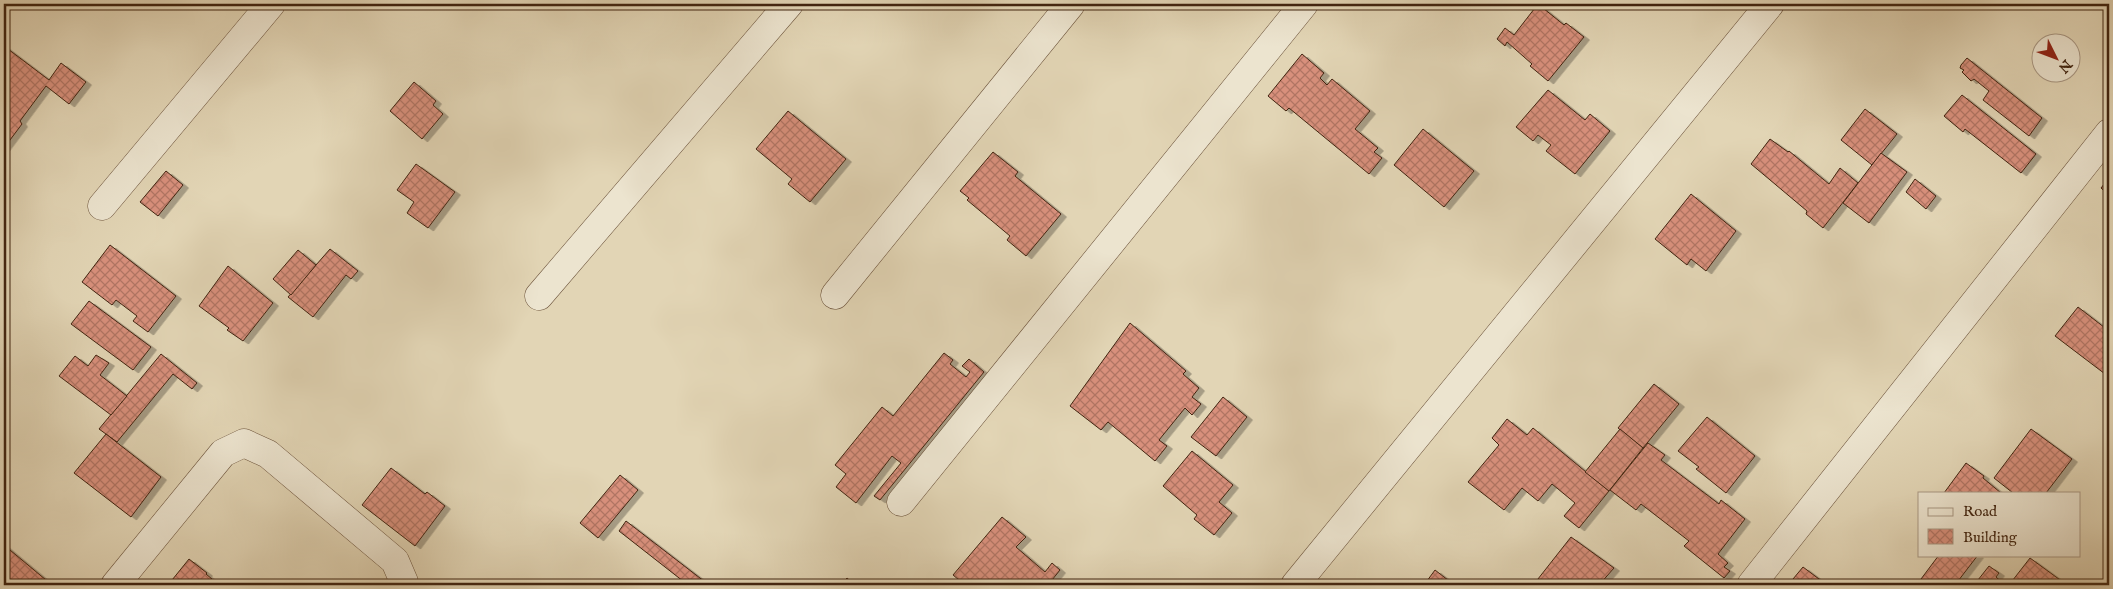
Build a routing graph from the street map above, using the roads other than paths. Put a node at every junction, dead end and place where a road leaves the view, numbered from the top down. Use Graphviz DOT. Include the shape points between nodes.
graph roads {
  1 [pos="271,4"];
  2 [pos="789,4"];
  3 [pos="1072,4"];
  4 [pos="1304,4"];
  5 [pos="1770,4"];
  6 [pos="2109,133"];
  7 [pos="102,206"];
  8 [pos="835,295"];
  9 [pos="539,296"];
  10 [pos="901,502"];
  11 [pos="115,585"];
  12 [pos="402,585"];
  13 [pos="1295,585"];
  14 [pos="1751,585"];
  1 -- 7 [label="street"];
  2 -- 9 [label="street"];
  3 -- 8 [label="street"];
  4 -- 10 [label="street"];
  5 -- 13 [label="street"];
  6 -- 14 [label="street"];
  11 -- 12 [label="street" via="222,454 244,443 268,454 395,562 404,582"];
}
